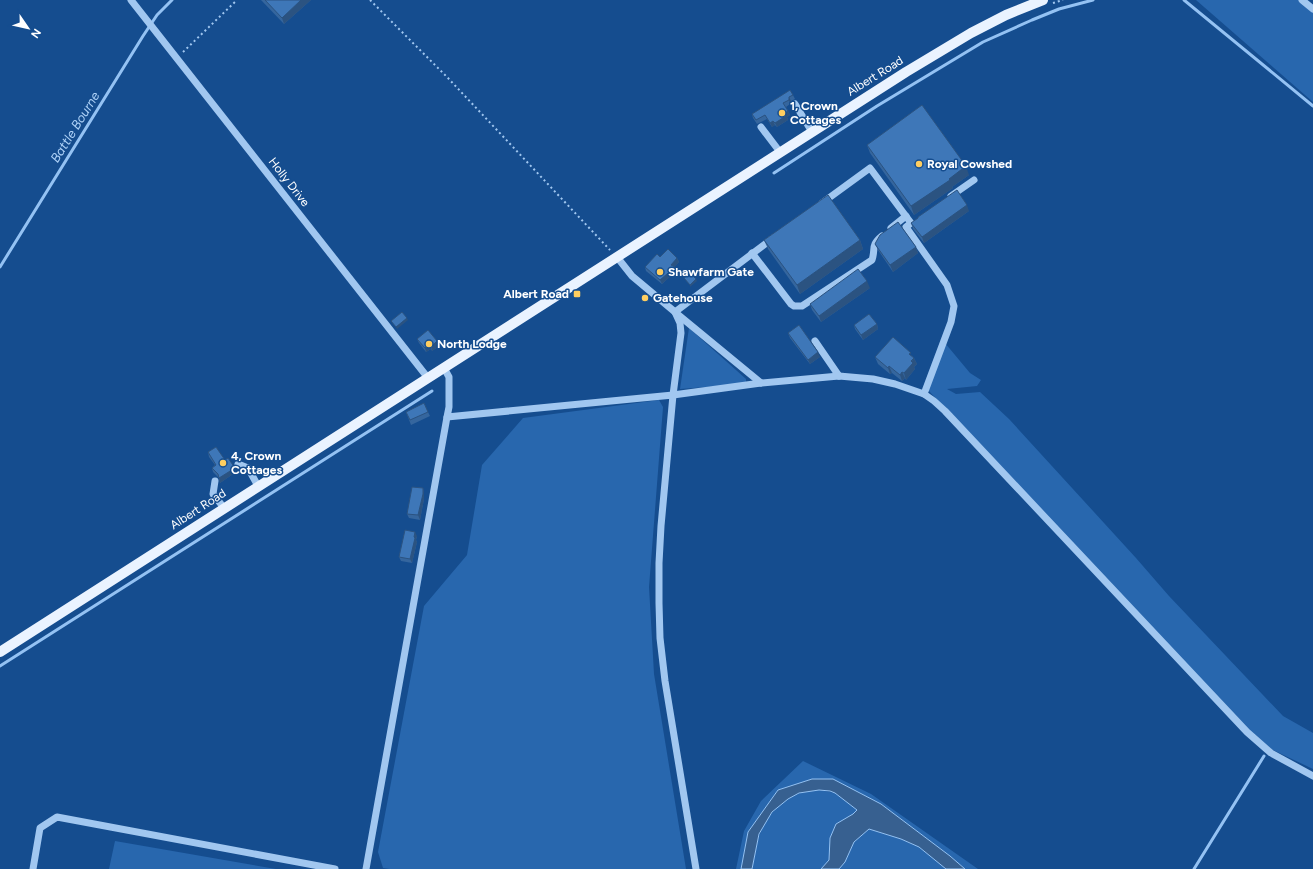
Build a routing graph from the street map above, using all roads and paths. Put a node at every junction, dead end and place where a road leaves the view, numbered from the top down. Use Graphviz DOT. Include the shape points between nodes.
graph roads {
  1 [pos="131,0"];
  2 [pos="237,0"];
  3 [pos="370,0"];
  4 [pos="1043,0"];
  5 [pos="1302,0"];
  6 [pos="1313,9"];
  7 [pos="177,57"];
  8 [pos="795,104"];
  9 [pos="761,127"];
  10 [pos="812,132"];
  11 [pos="780,152"];
  12 [pos="974,180"];
  13 [pos="948,198"];
  14 [pos="814,208"];
  15 [pos="906,216"];
  16 [pos="777,235"];
  17 [pos="752,252"];
  18 [pos="617,257"];
  19 [pos="675,312"];
  20 [pos="815,341"];
  21 [pos="444,368"];
  22 [pos="839,376"];
  23 [pos="428,378"];
  24 [pos="761,383"];
  25 [pos="924,394"];
  26 [pos="673,395"];
  27 [pos="447,417"];
  28 [pos="238,464"];
  29 [pos="215,480"];
  30 [pos="258,486"];
  31 [pos="224,508"];
  32 [pos="0,652"];
  33 [pos="1313,776"];
  34 [pos="33,869"];
  35 [pos="335,869"];
  36 [pos="366,869"];
  37 [pos="696,869"];
  1 -- 7 [label="lane, Holly Drive"];
  2 -- 7 [label="path"];
  3 -- 18 [label="path" via="446,76"];
  4 -- 10 [label="main road, Albert Road" via="971,33"];
  5 -- 6 [label="lane"];
  7 -- 23 [label="lane, Holly Drive"];
  8 -- 10 [label="lane"];
  9 -- 11 [label="lane"];
  10 -- 11 [label="main road, Albert Road"];
  11 -- 18 [label="main road, Albert Road"];
  12 -- 13 [label="lane"];
  14 -- 15 [label="lane" via="870,168"];
  15 -- 17 [label="lane" via="877,241 873,247 872,260 802,306 791,304"];
  15 -- 25 [label="lane" via="914,221 906,227 946,285 954,306"];
  16 -- 17 [label="lane"];
  17 -- 19 [label="lane"];
  18 -- 19 [label="lane" via="632,276"];
  18 -- 21 [label="main road, Albert Road"];
  19 -- 24 [label="lane"];
  19 -- 26 [label="lane" via="680,322 681,333"];
  20 -- 22 [label="lane"];
  21 -- 23 [label="main road, Albert Road"];
  21 -- 27 [label="lane" via="449,377"];
  22 -- 24 [label="lane"];
  22 -- 25 [label="lane" via="873,379"];
  23 -- 30 [label="main road, Albert Road"];
  24 -- 26 [label="lane"];
  25 -- 33 [label="lane" via="945,411 1256,741 1271,753"];
  26 -- 27 [label="lane"];
  26 -- 37 [label="lane" via="659,563 660,638"];
  27 -- 36 [label="lane"];
  28 -- 30 [label="lane" via="248,468"];
  29 -- 31 [label="lane" via="213,494"];
  30 -- 31 [label="main road, Albert Road"];
  31 -- 32 [label="main road, Albert Road"];
  34 -- 35 [label="lane" via="40,828 57,817"];
}
